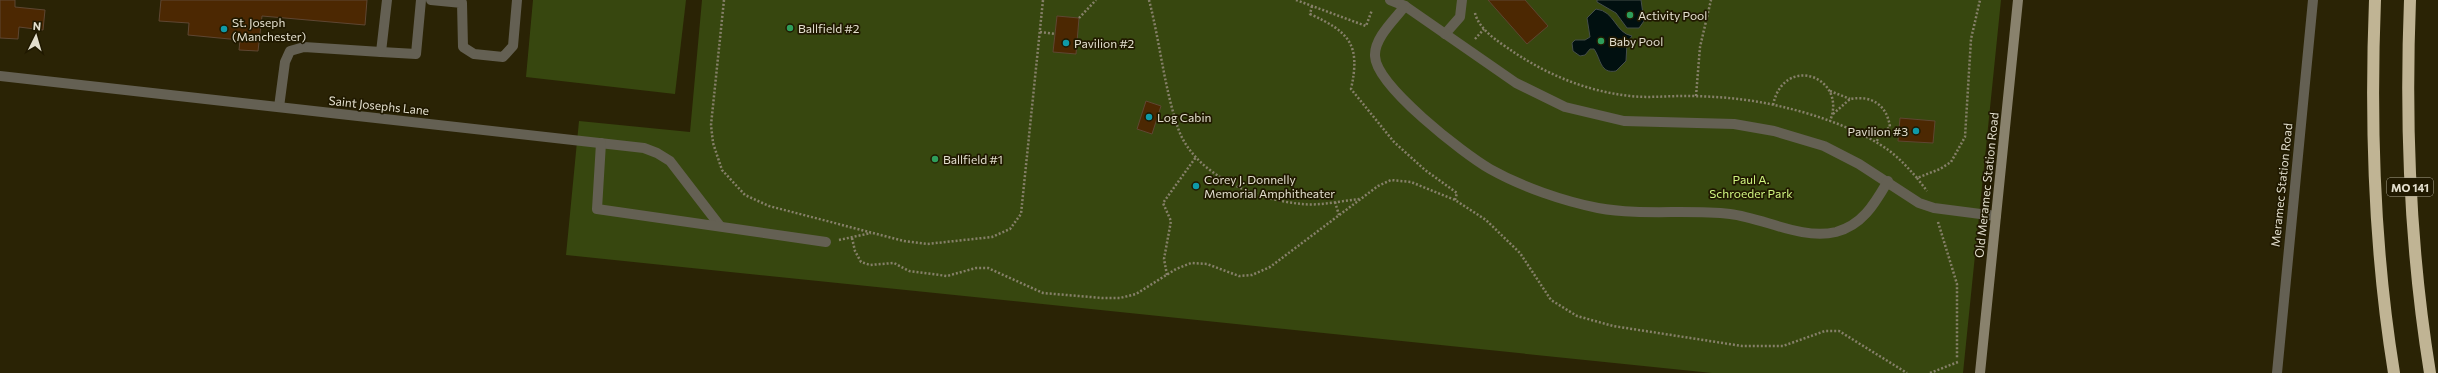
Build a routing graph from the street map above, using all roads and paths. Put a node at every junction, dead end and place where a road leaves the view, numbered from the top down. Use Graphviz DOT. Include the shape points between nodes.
graph roads {
  1 [pos="386,0"];
  2 [pos="421,0"];
  3 [pos="431,0"];
  4 [pos="517,0"];
  5 [pos="724,0"];
  6 [pos="1043,0"];
  7 [pos="1096,0"];
  8 [pos="1149,0"];
  9 [pos="1296,0"];
  10 [pos="1390,0"];
  11 [pos="1462,0"];
  12 [pos="1711,0"];
  13 [pos="1980,0"];
  14 [pos="2018,0"];
  15 [pos="2312,0"];
  16 [pos="2375,0"];
  17 [pos="2410,0"];
  18 [pos="1405,3"];
  19 [pos="1312,6"];
  20 [pos="1372,10"];
  21 [pos="1470,17"];
  22 [pos="1079,18"];
  23 [pos="1484,29"];
  24 [pos="1040,32"];
  25 [pos="1055,34"];
  26 [pos="1445,34"];
  27 [pos="1469,36"];
  28 [pos="381,52"];
  29 [pos="0,76"];
  30 [pos="1829,90"];
  31 [pos="1696,96"];
  32 [pos="1850,99"];
  33 [pos="1773,105"];
  34 [pos="279,107"];
  35 [pos="1832,115"];
  36 [pos="1830,121"];
  37 [pos="1876,142"];
  38 [pos="601,143"];
  39 [pos="1196,157"];
  40 [pos="1888,181"];
  41 [pos="1361,198"];
  42 [pos="1455,200"];
  43 [pos="1335,202"];
  44 [pos="1934,208"];
  45 [pos="1339,215"];
  46 [pos="1996,216"];
  47 [pos="720,226"];
  48 [pos="872,233"];
  49 [pos="852,238"];
  50 [pos="826,242"];
  51 [pos="1167,275"];
  52 [pos="1957,358"];
  53 [pos="1958,362"];
  54 [pos="1907,373"];
  55 [pos="1930,373"];
  56 [pos="1980,373"];
  57 [pos="2277,373"];
  58 [pos="2394,373"];
  59 [pos="2430,373"];
  1 -- 28 [label="street"];
  2 -- 28 [label="street" via="416,54"];
  3 -- 4 [label="street" via="462,2 463,47 474,54 503,57 513,46"];
  5 -- 48 [label="path" via="711,125 712,143 722,170 736,187 757,201"];
  6 -- 24 [label="path"];
  7 -- 22 [label="path"];
  8 -- 39 [label="path" via="1178,129"];
  9 -- 19 [label="path"];
  10 -- 18 [label="street"];
  11 -- 26 [label="street" via="1460,17"];
  12 -- 31 [label="path" via="1700,46"];
  13 -- 37 [label="path" via="1971,39 1965,137 1955,157 1946,166 1917,178 1898,158"];
  14 -- 46 [label="street, Old Meramec Station Road"];
  15 -- 57 [label="street, Meramec Station Road"];
  16 -- 58 [label="highway, MO 141" via="2372,114 2374,175 2384,299"];
  17 -- 59 [label="highway, MO 141" via="2409,168 2418,290"];
  18 -- 26 [label="street"];
  18 -- 40 [label="street" via="1376,46 1375,56 1381,72 1418,112 1471,157 1491,170 1532,187 1598,208 1729,214 1815,233 1836,232 1854,225 1871,210"];
  19 -- 20 [label="path" via="1366,26"];
  19 -- 42 [label="path" via="1310,14 1342,32 1351,41 1355,57 1351,89 1394,142 1425,170 1458,192"];
  21 -- 23 [label="path" via="1474,8 1478,22"];
  23 -- 27 [label="path" via="1474,41"];
  23 -- 31 [label="path" via="1528,62 1562,79 1590,88 1630,96"];
  24 -- 25 [label="path"];
  24 -- 48 [label="path" via="1023,204 1016,222 1010,229 992,237 938,244 904,241"];
  26 -- 40 [label="street" via="1516,84 1565,107 1624,121 1734,124 1774,130 1824,146"];
  28 -- 34 [label="street" via="304,47 290,51 285,62"];
  29 -- 34 [label="street, Saint Josephs Lane"];
  30 -- 32 [label="path"];
  30 -- 33 [label="path" via="1815,77 1794,76 1780,86"];
  30 -- 35 [label="path" via="1833,103"];
  31 -- 33 [label="path"];
  32 -- 35 [label="path"];
  32 -- 37 [label="path" via="1871,99 1883,108 1890,127"];
  33 -- 36 [label="path"];
  34 -- 38 [label="street, Saint Josephs Lane"];
  35 -- 36 [label="path"];
  36 -- 37 [label="path"];
  38 -- 47 [label="street, Saint Josephs Lane" via="644,148 670,161"];
  38 -- 47 [label="street" via="597,209"];
  39 -- 43 [label="path" via="1222,179 1253,193 1303,204"];
  39 -- 51 [label="path" via="1163,203 1171,221 1164,259"];
  40 -- 44 [label="street" via="1919,203"];
  41 -- 42 [label="path" via="1382,183 1399,179"];
  41 -- 43 [label="path"];
  41 -- 45 [label="path"];
  42 -- 54 [label="path" via="1486,220 1506,237 1530,267 1551,300 1577,316 1613,326 1742,346 1783,346 1825,331 1839,331"];
  43 -- 45 [label="path"];
  44 -- 46 [label="street"];
  44 -- 52 [label="path" via="1957,284"];
  45 -- 51 [label="path" via="1259,273 1239,276 1199,262 1183,266"];
  46 -- 56 [label="street, Old Meramec Station Road"];
  47 -- 50 [label="street"];
  48 -- 49 [label="path"];
  49 -- 50 [label="path"];
  49 -- 51 [label="path" via="855,252 861,262 870,265 894,263 909,271 947,276 976,268 988,268 1031,289 1055,295 1128,297"];
  53 -- 55 [label="path"];
}
